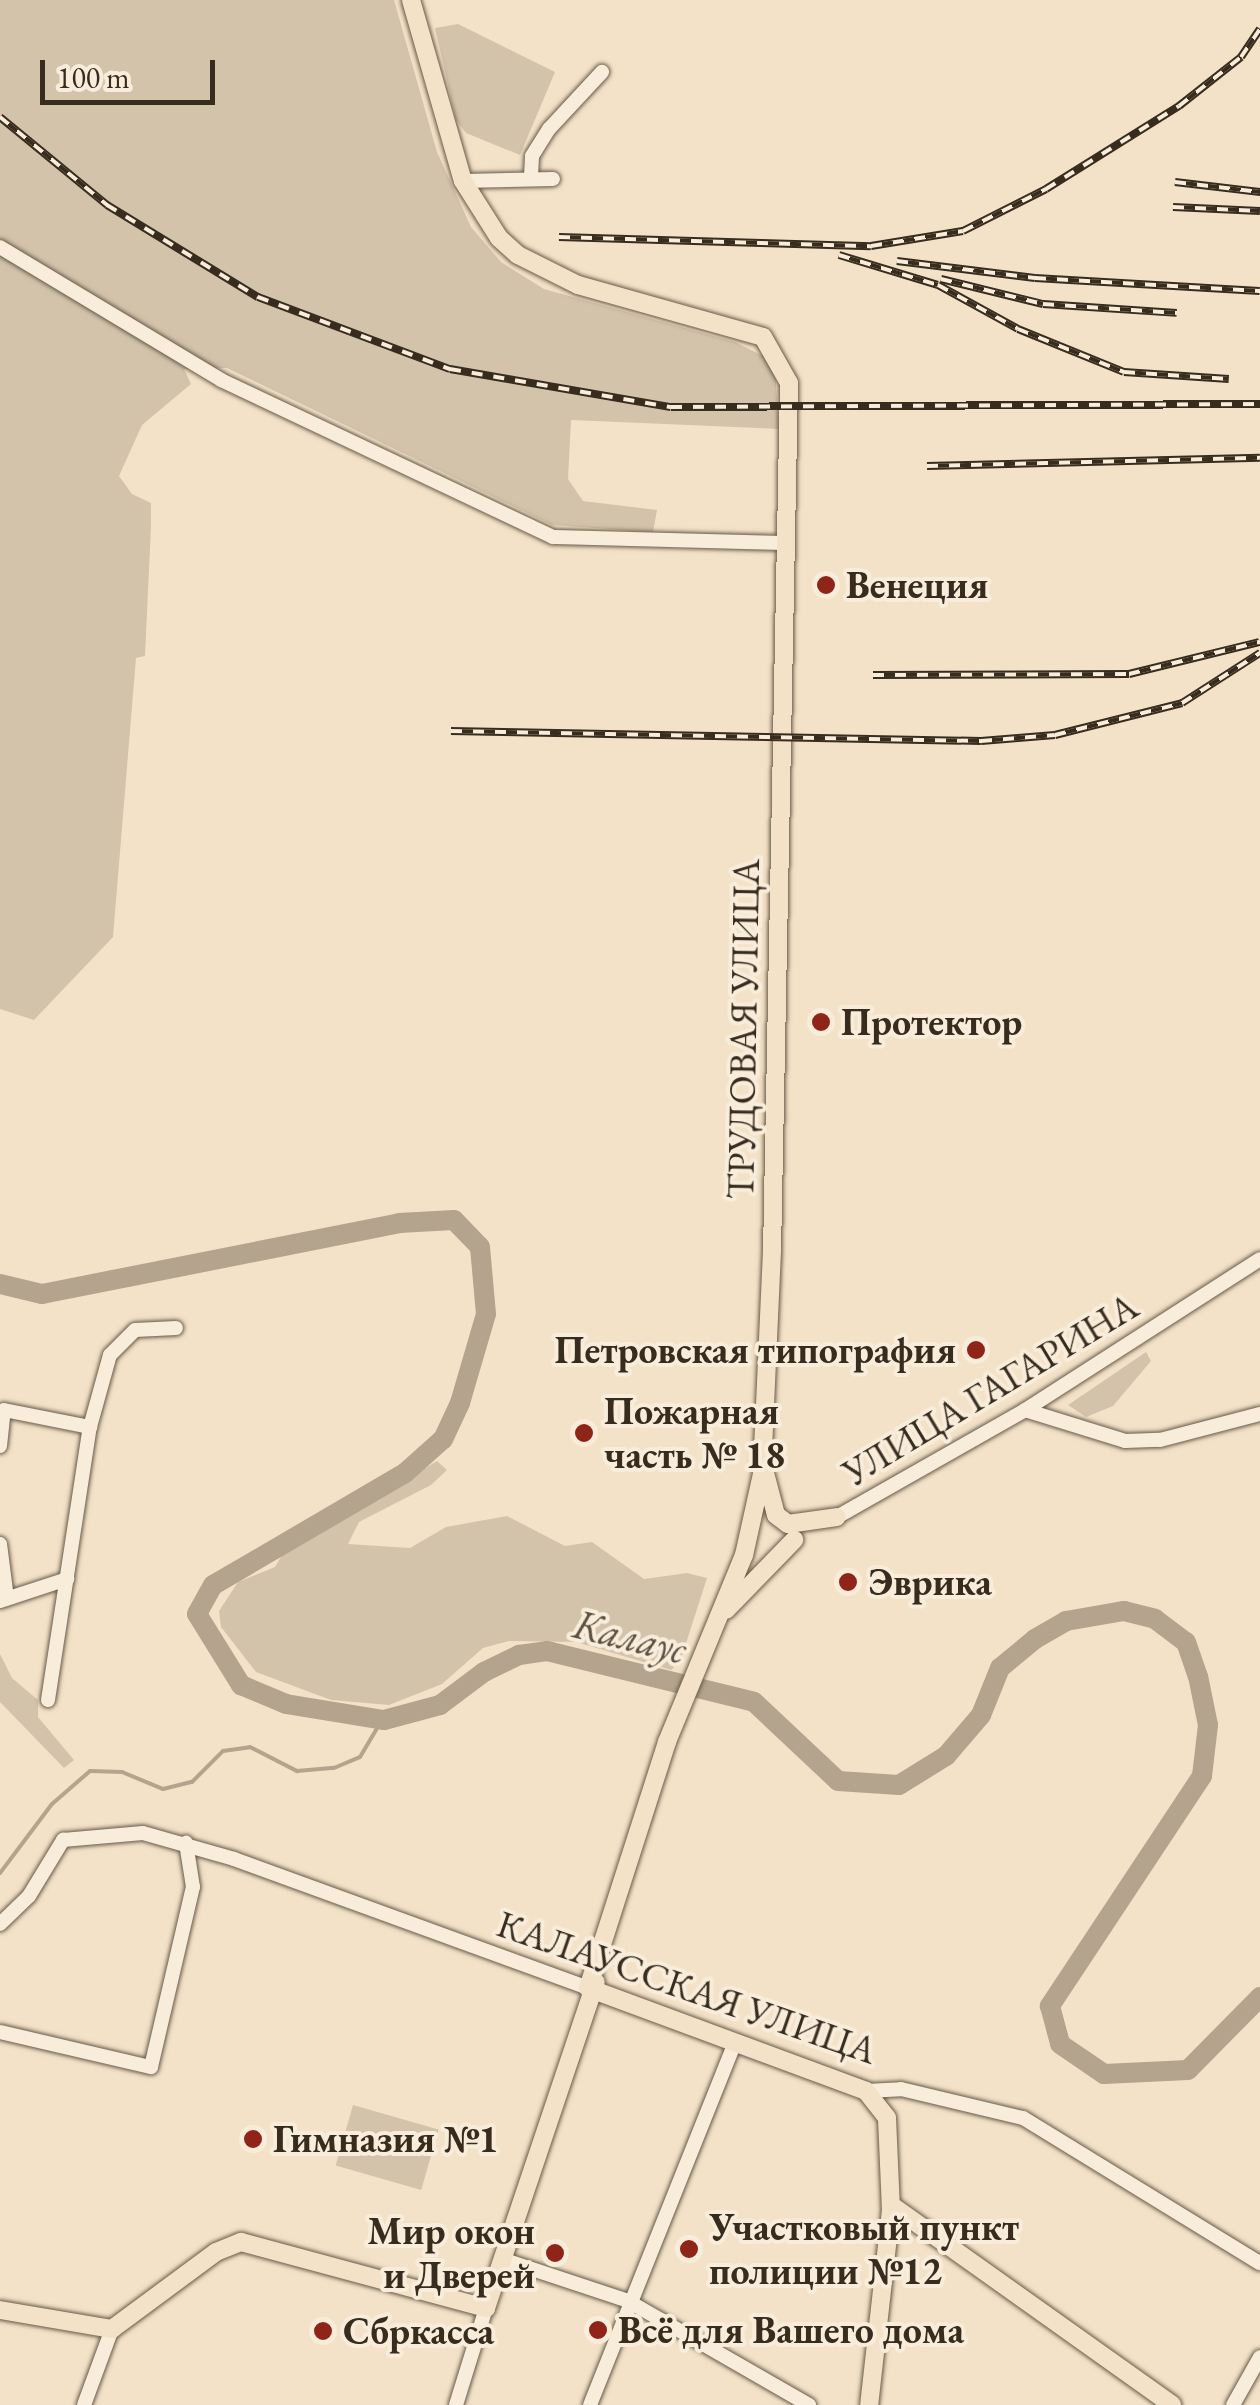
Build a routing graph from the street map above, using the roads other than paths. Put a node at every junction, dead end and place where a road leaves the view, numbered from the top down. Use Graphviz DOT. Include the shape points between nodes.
graph roads {
  1 [pos="410,0"];
  2 [pos="425,0"];
  3 [pos="424,55"];
  4 [pos="602,72"];
  5 [pos="531,176"];
  6 [pos="553,179"];
  7 [pos="463,180"];
  8 [pos="0,248"];
  9 [pos="785,543"];
  10 [pos="1260,1260"];
  11 [pos="176,1328"];
  12 [pos="1026,1410"];
  13 [pos="1260,1414"];
  14 [pos="90,1427"];
  15 [pos="0,1446"];
  16 [pos="762,1466"];
  17 [pos="838,1517"];
  18 [pos="794,1540"];
  19 [pos="0,1544"];
  20 [pos="744,1555"];
  21 [pos="67,1578"];
  22 [pos="4,1600"];
  23 [pos="706,1638"];
  24 [pos="48,1700"];
  25 [pos="186,1844"];
  26 [pos="0,1924"];
  27 [pos="590,1988"];
  28 [pos="0,2032"];
  29 [pos="735,2042"];
  30 [pos="866,2091"];
  31 [pos="891,2205"];
  32 [pos="502,2259"];
  33 [pos="1260,2263"];
  34 [pos="628,2302"];
  35 [pos="486,2308"];
  36 [pos="0,2310"];
  37 [pos="112,2329"];
  38 [pos="1260,2358"];
  39 [pos="84,2405"];
  40 [pos="456,2405"];
  41 [pos="590,2405"];
  42 [pos="808,2405"];
  43 [pos="869,2405"];
  44 [pos="1172,2405"];
  45 [pos="1233,2405"];
  1 -- 3 [label="main road, ТРУДОВАЯ УЛИЦА"];
  2 -- 3 [label="main road"];
  3 -- 7 [label="main road, ТРУДОВАЯ УЛИЦА"];
  4 -- 5 [label="street" via="549,129 532,156"];
  5 -- 6 [label="street"];
  5 -- 7 [label="street"];
  7 -- 9 [label="main road, ТРУДОВАЯ УЛИЦА" via="500,238 538,268 763,337 780,358 788,410"];
  8 -- 9 [label="street" via="221,380 552,537"];
  9 -- 16 [label="main road, ТРУДОВАЯ УЛИЦА"];
  10 -- 12 [label="street, УЛИЦА ГАГАРИНА"];
  11 -- 14 [label="street" via="135,1330 110,1355"];
  12 -- 13 [label="street" via="1124,1441 1160,1440"];
  12 -- 17 [label="street, УЛИЦА ГАГАРИНА"];
  14 -- 15 [label="street" via="4,1410"];
  14 -- 21 [label="street"];
  16 -- 17 [label="main road" via="776,1515 788,1524"];
  16 -- 20 [label="main road, ТРУДОВАЯ УЛИЦА"];
  17 -- 18 [label="main road, УЛИЦА ГАГАРИНА"];
  18 -- 20 [label="main road, УЛИЦА ГАГАРИНА"];
  18 -- 23 [label="main road"];
  19 -- 22 [label="street"];
  20 -- 23 [label="main road, ТРУДОВАЯ УЛИЦА"];
  21 -- 22 [label="street"];
  21 -- 24 [label="street"];
  23 -- 27 [label="main road, ТРУДОВАЯ УЛИЦА"];
  25 -- 26 [label="street, КАЛАУССКАЯ УЛИЦА" via="142,1833 64,1840 29,1896"];
  25 -- 27 [label="street, КАЛАУССКАЯ УЛИЦА"];
  25 -- 28 [label="street" via="193,1887 151,2067"];
  27 -- 29 [label="main road, КАЛАУССКАЯ УЛИЦА"];
  27 -- 32 [label="main road, ТРУДОВАЯ УЛИЦА"];
  29 -- 30 [label="main road, КАЛАУССКАЯ УЛИЦА"];
  29 -- 34 [label="street"];
  30 -- 31 [label="main road" via="890,2130"];
  30 -- 33 [label="street, КАЛАУССКАЯ УЛИЦА" via="901,2089 1023,2118"];
  31 -- 43 [label="main road"];
  31 -- 44 [label="main road"];
  32 -- 34 [label="street"];
  32 -- 35 [label="main road, ТРУДОВАЯ УЛИЦА"];
  34 -- 41 [label="street"];
  34 -- 42 [label="street"];
  35 -- 37 [label="main road" via="242,2242 216,2252"];
  35 -- 40 [label="street"];
  36 -- 37 [label="main road"];
  37 -- 39 [label="street"];
  38 -- 45 [label="street"];
}
